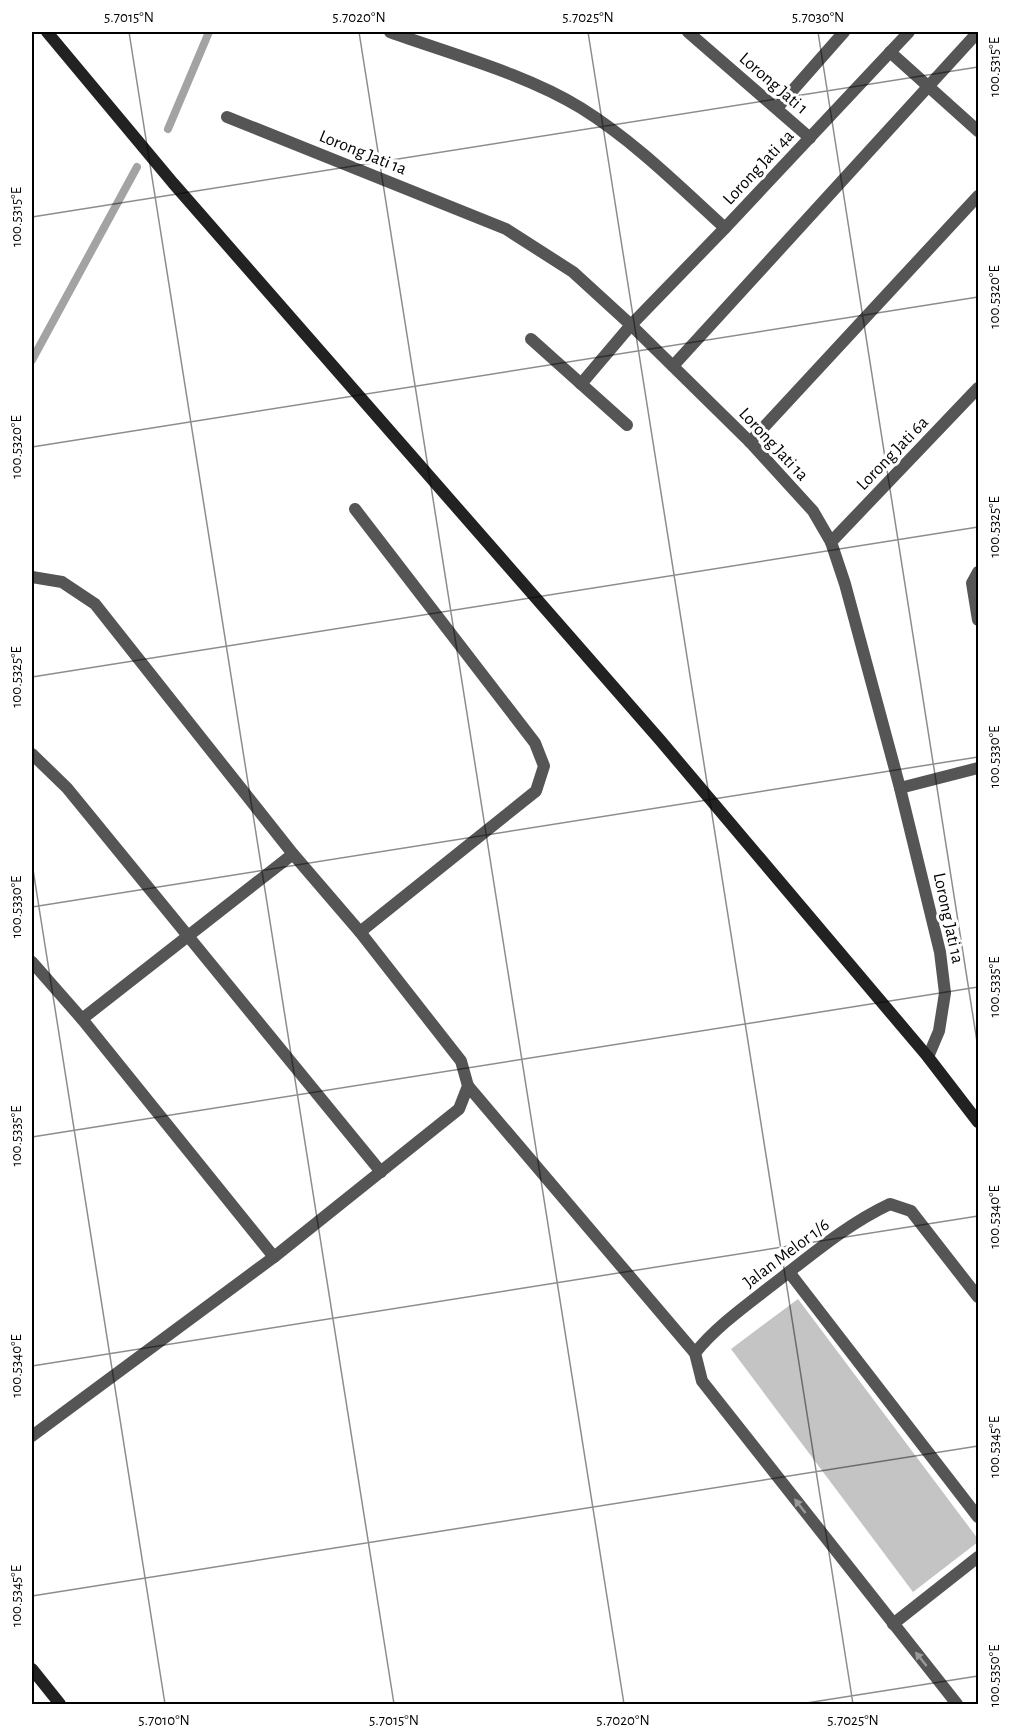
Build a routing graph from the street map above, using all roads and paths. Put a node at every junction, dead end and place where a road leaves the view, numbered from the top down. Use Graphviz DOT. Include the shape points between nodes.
graph roads {
  1 [pos="47,32"];
  2 [pos="390,32"];
  3 [pos="688,32"];
  4 [pos="844,32"];
  5 [pos="909,32"];
  6 [pos="978,32"];
  7 [pos="890,52"];
  8 [pos="929,87"];
  9 [pos="777,108"];
  10 [pos="227,117"];
  11 [pos="978,131"];
  12 [pos="810,138"];
  13 [pos="978,196"];
  14 [pos="725,228"];
  15 [pos="631,325"];
  16 [pos="531,339"];
  17 [pos="673,366"];
  18 [pos="580,384"];
  19 [pos="978,388"];
  20 [pos="627,425"];
  21 [pos="750,442"];
  22 [pos="355,509"];
  23 [pos="831,543"];
  24 [pos="978,572"];
  25 [pos="32,577"];
  26 [pos="978,620"];
  27 [pos="32,754"];
  28 [pos="978,768"];
  29 [pos="900,788"];
  30 [pos="292,854"];
  31 [pos="360,932"];
  32 [pos="188,937"];
  33 [pos="32,962"];
  34 [pos="82,1019"];
  35 [pos="928,1057"];
  36 [pos="468,1086"];
  37 [pos="978,1122"];
  38 [pos="381,1172"];
  39 [pos="274,1257"];
  40 [pos="789,1272"];
  41 [pos="978,1297"];
  42 [pos="695,1353"];
  43 [pos="32,1436"];
  44 [pos="978,1517"];
  45 [pos="978,1557"];
  46 [pos="893,1624"];
  47 [pos="32,1669"];
  48 [pos="60,1704"];
  49 [pos="957,1704"];
  1 -- 35 [label="main road" via="173,183 660,740"];
  2 -- 14 [label="street" via="525,80 580,108 646,156"];
  3 -- 9 [label="street, Lorong Jati 1"];
  4 -- 9 [label="street"];
  5 -- 7 [label="street, Lorong Jati 4a"];
  6 -- 8 [label="street"];
  7 -- 8 [label="street"];
  7 -- 12 [label="street, Lorong Jati 4a"];
  8 -- 11 [label="street"];
  8 -- 17 [label="street"];
  9 -- 12 [label="street, Lorong Jati 1"];
  10 -- 15 [label="street, Lorong Jati 1a" via="506,229 573,272"];
  12 -- 14 [label="street, Lorong Jati 4a"];
  13 -- 21 [label="street"];
  14 -- 15 [label="street, Lorong Jati 4a"];
  15 -- 17 [label="street, Lorong Jati 1a"];
  15 -- 18 [label="street, Lorong Jati 4a"];
  16 -- 18 [label="street"];
  17 -- 21 [label="street, Lorong Jati 1a"];
  18 -- 20 [label="street"];
  19 -- 23 [label="street, Lorong Jati 6a"];
  21 -- 23 [label="street, Lorong Jati 1a" via="813,511"];
  22 -- 31 [label="street" via="535,743 544,766 536,791"];
  23 -- 29 [label="street, Lorong Jati 1a"];
  24 -- 26 [label="street" via="972,583"];
  25 -- 30 [label="street" via="62,582 95,604"];
  27 -- 32 [label="street" via="67,788"];
  28 -- 29 [label="street"];
  29 -- 35 [label="street, Lorong Jati 1a" via="944,983 939,1031"];
  30 -- 31 [label="street"];
  30 -- 32 [label="street"];
  31 -- 36 [label="street" via="461,1061"];
  32 -- 34 [label="street"];
  32 -- 38 [label="street"];
  33 -- 34 [label="street"];
  34 -- 39 [label="street"];
  35 -- 37 [label="main road"];
  36 -- 38 [label="street" via="459,1109"];
  36 -- 42 [label="street"];
  38 -- 39 [label="street"];
  39 -- 43 [label="street"];
  40 -- 41 [label="street, Jalan Melor 1/6" via="867,1214 890,1204 911,1211"];
  40 -- 42 [label="street, Jalan Melor 1/6" via="710,1334"];
  40 -- 44 [label="street"];
  46 -- 42 [label="street, one-way" via="702,1381"];
  45 -- 46 [label="street"];
  49 -- 46 [label="street, one-way"];
  47 -- 48 [label="main road"];
}
